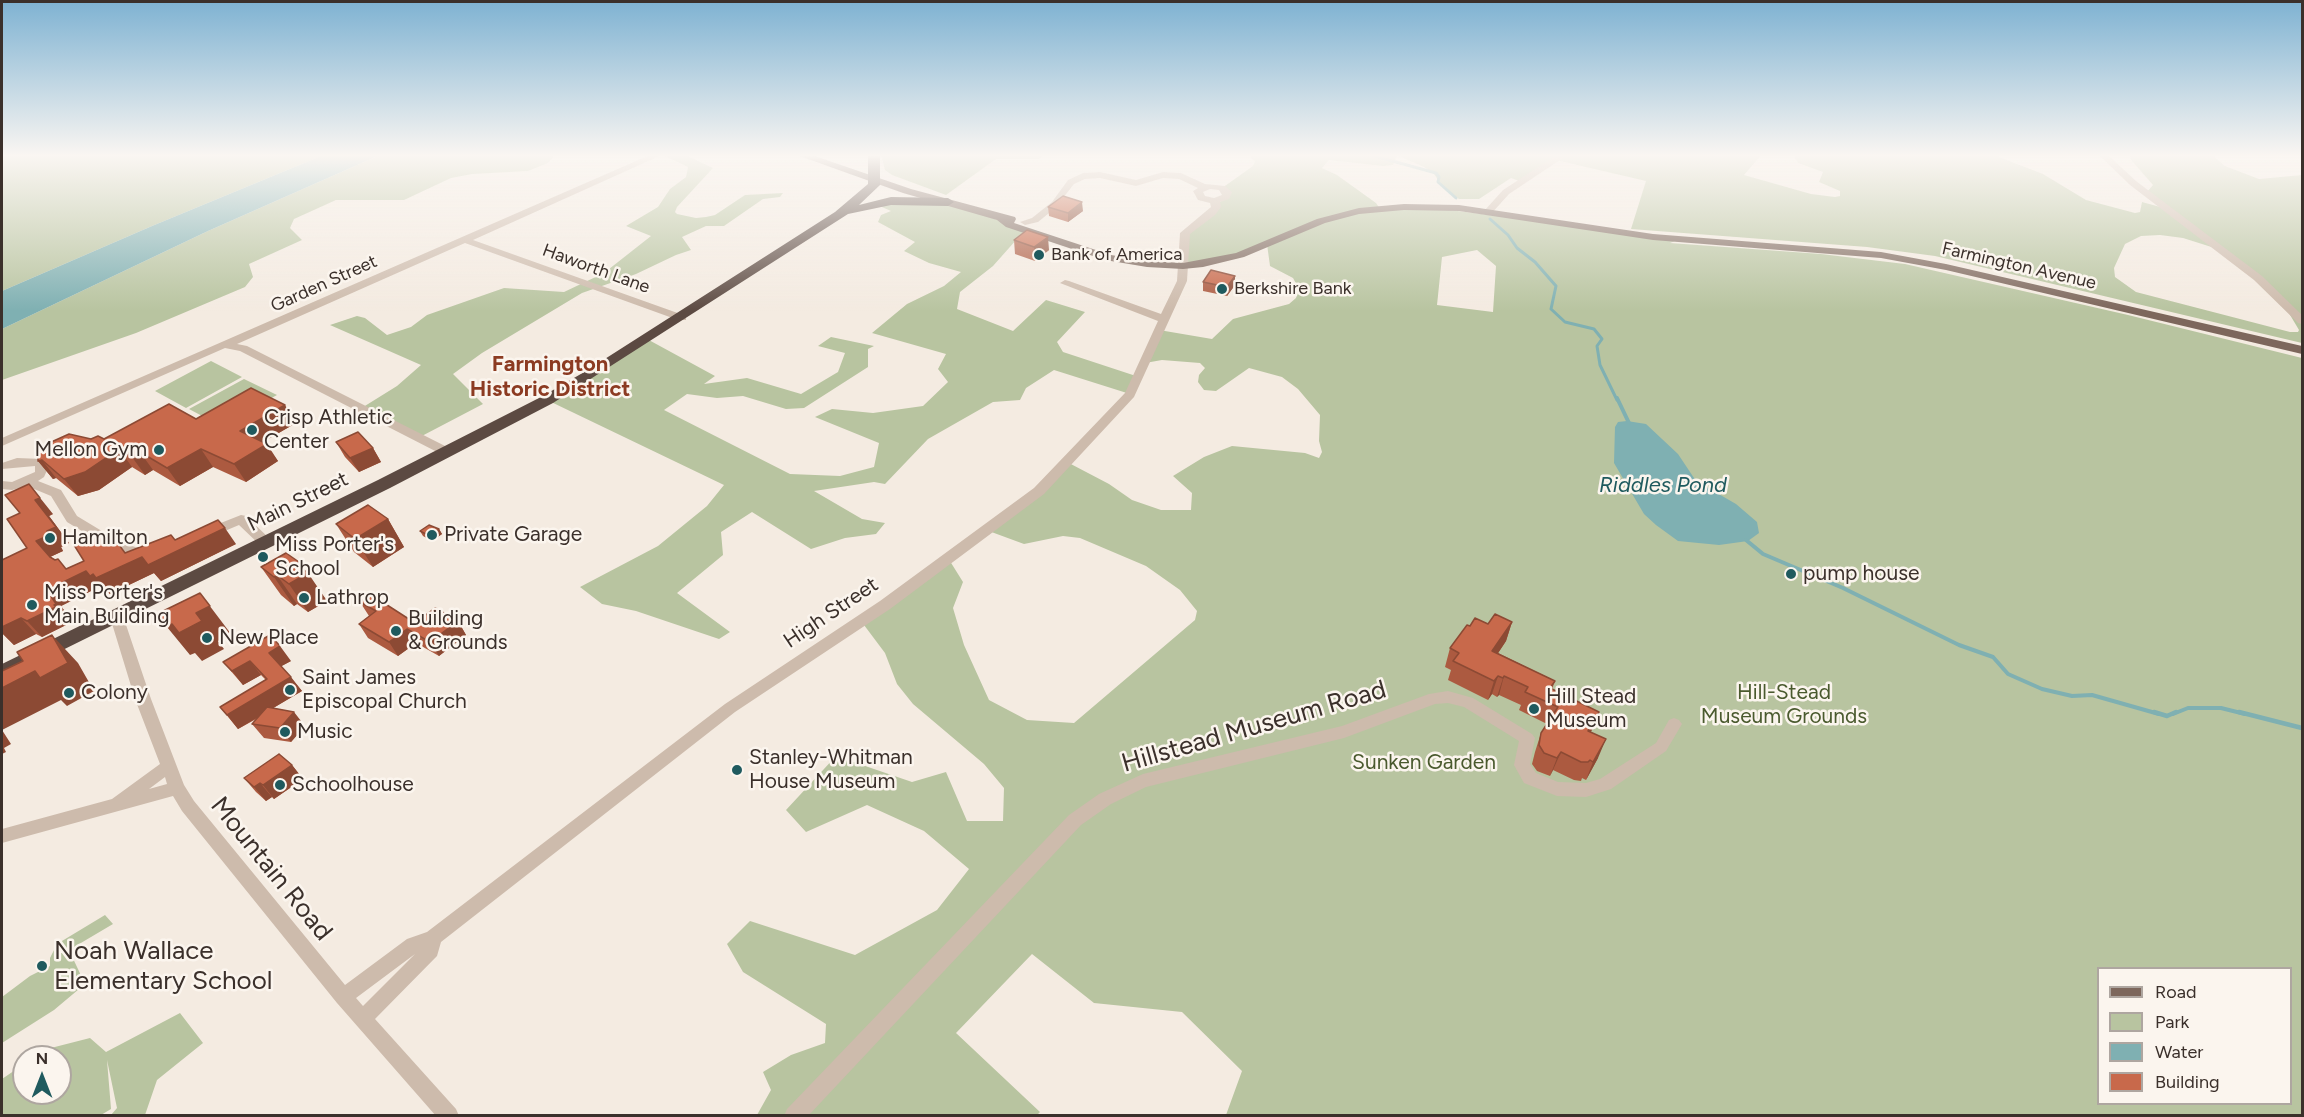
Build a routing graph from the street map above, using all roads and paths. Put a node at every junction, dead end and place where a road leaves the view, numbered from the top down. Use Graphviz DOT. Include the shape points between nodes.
graph roads {
  1 [pos="540,206"];
  2 [pos="851,206"];
  3 [pos="872,206"];
  4 [pos="962,206"];
  5 [pos="1052,206"];
  6 [pos="1216,206"];
  7 [pos="1493,206"];
  8 [pos="2163,206"];
  9 [pos="1488,212"];
  10 [pos="840,215"];
  11 [pos="1001,218"];
  12 [pos="1025,222"];
  13 [pos="465,240"];
  14 [pos="1123,258"];
  15 [pos="1183,266"];
  16 [pos="1065,283"];
  17 [pos="682,318"];
  18 [pos="1164,319"];
  19 [pos="2302,321"];
  20 [pos="244,342"];
  21 [pos="2302,350"];
  22 [pos="2,442"];
  23 [pos="447,452"];
  24 [pos="3,466"];
  25 [pos="28,481"];
  26 [pos="2,485"];
  27 [pos="198,537"];
  28 [pos="266,543"];
  29 [pos="167,549"];
  30 [pos="117,617"];
  31 [pos="2,673"];
  32 [pos="1674,724"];
  33 [pos="169,766"];
  34 [pos="177,788"];
  35 [pos="110,808"];
  36 [pos="2,836"];
  37 [pos="433,938"];
  38 [pos="343,997"];
  39 [pos="363,1019"];
  40 [pos="448,1116"];
  41 [pos="794,1116"];
  1 -- 13 [label="street, Garden Street"];
  2 -- 10 [label="highway, Main Street"];
  3 -- 10 [label="highway"];
  4 -- 11 [label="main road, Farmington Avenue"];
  5 -- 12 [label="street" via="1035,220"];
  6 -- 15 [label="street, High Street" via="1185,233"];
  7 -- 9 [label="street"];
  8 -- 19 [label="street" via="2258,278"];
  9 -- 15 [label="main road, Farmington Avenue" via="1426,207 1359,211 1321,221 1240,255"];
  9 -- 21 [label="main road, Farmington Avenue" via="1653,237 1900,259"];
  10 -- 17 [label="highway, Main Street"];
  11 -- 12 [label="main road, Farmington Avenue"];
  11 -- 14 [label="main road, Farmington Avenue" via="1035,234 1109,258"];
  12 -- 14 [label="main road, Farmington Avenue"];
  13 -- 17 [label="street, Haworth Lane"];
  13 -- 20 [label="street, Garden Street"];
  14 -- 15 [label="main road, Farmington Avenue"];
  15 -- 18 [label="street, High Street" via="1182,281"];
  16 -- 18 [label="street"];
  17 -- 23 [label="highway, Main Street" via="547,400"];
  18 -- 37 [label="street, High Street" via="1130,394 1039,491 885,605 730,708"];
  20 -- 22 [label="street" via="225,345"];
  20 -- 23 [label="street"];
  23 -- 28 [label="highway, Main Street"];
  24 -- 25 [label="street" via="38,462 43,466 40,474"];
  25 -- 26 [label="street"];
  25 -- 29 [label="street" via="56,493 72,519 115,545 137,553"];
  27 -- 28 [label="street" via="241,519"];
  28 -- 30 [label="highway, Main Street"];
  30 -- 31 [label="highway, Main Street"];
  30 -- 33 [label="street, Mountain Road"];
  32 -- 41 [label="street, Hillstead Museum Road" via="1661,747 1600,787 1586,790 1557,789 1530,778 1522,765 1527,738 1468,702 1448,697 1344,732 1143,781 1105,799 1075,820"];
  33 -- 34 [label="street, Mountain Road"];
  33 -- 35 [label="street"];
  34 -- 35 [label="street"];
  34 -- 38 [label="street, Mountain Road"];
  35 -- 36 [label="street"];
  37 -- 38 [label="street, High Street" via="413,945"];
  37 -- 39 [label="street, High Street" via="431,950"];
  38 -- 39 [label="street, Mountain Road"];
  39 -- 40 [label="street, Mountain Road"];
}
